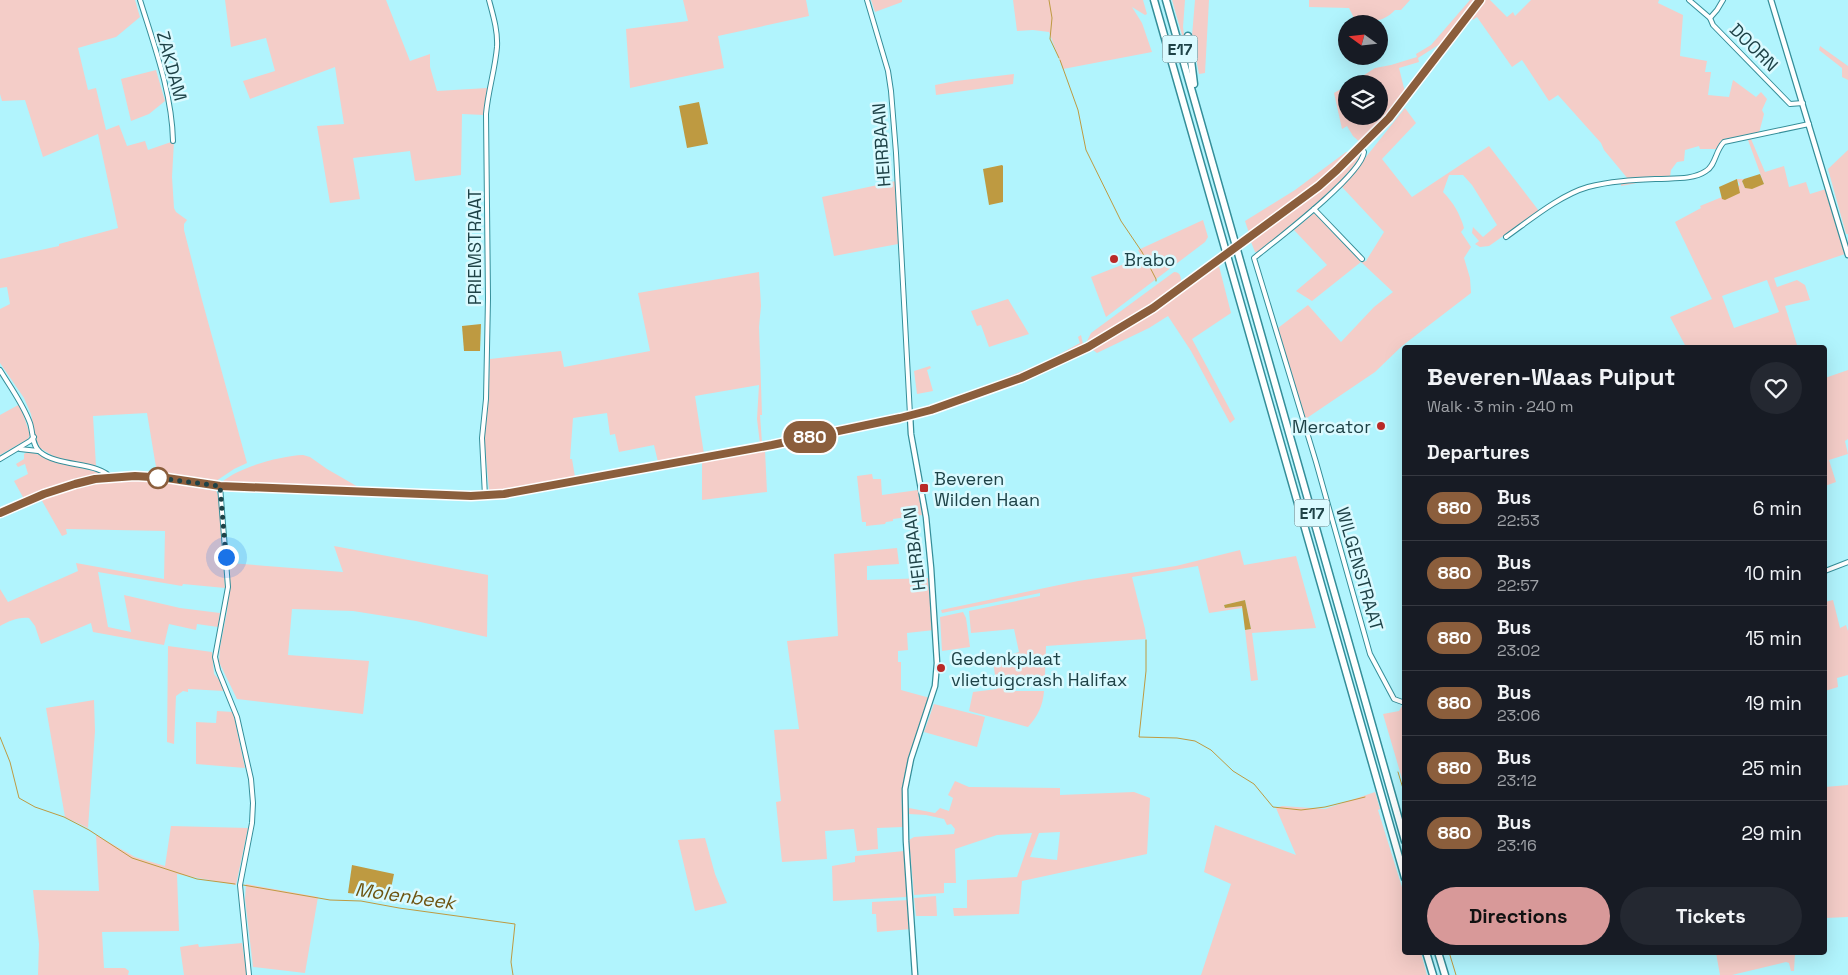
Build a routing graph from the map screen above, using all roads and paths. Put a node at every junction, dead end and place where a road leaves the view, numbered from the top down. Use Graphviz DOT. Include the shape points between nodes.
graph roads {
  1 [pos="140,0"];
  2 [pos="489,0"];
  3 [pos="867,0"];
  4 [pos="1152,0"];
  5 [pos="1166,0"];
  6 [pos="1480,0"];
  7 [pos="1689,0"];
  8 [pos="1722,0"];
  9 [pos="1771,0"];
  10 [pos="1710,18"];
  11 [pos="1188,36"];
  12 [pos="1195,97"];
  13 [pos="1803,104"];
  14 [pos="1809,124"];
  15 [pos="173,141"];
  16 [pos="1361,147"];
  17 [pos="1314,209"];
  18 [pos="1506,237"];
  19 [pos="1848,255"];
  20 [pos="1362,259"];
  21 [pos="0,370"];
  22 [pos="910,415"];
  23 [pos="34,437"];
  24 [pos="18,449"];
  25 [pos="39,452"];
  26 [pos="0,459"];
  27 [pos="111,478"];
  28 [pos="220,486"];
  29 [pos="485,496"];
  30 [pos="0,513"];
  31 [pos="1848,562"];
  32 [pos="1827,569"];
  33 [pos="1402,702"];
  34 [pos="1402,830"];
  35 [pos="1402,868"];
  36 [pos="1427,955"];
  37 [pos="1439,955"];
  38 [pos="250,975"];
  39 [pos="916,975"];
  40 [pos="1433,975"];
  41 [pos="1445,975"];
  1 -- 15 [label="street, ZAKDAM" via="168,100"];
  2 -- 29 [label="street, PRIEMSTRAAT" via="497,46 486,114 488,298 482,438"];
  3 -- 22 [label="street, HEIRBAAN" via="891,91"];
  4 -- 35 [label="highway, E17"];
  5 -- 12 [label="highway, E17"];
  6 -- 16 [label="street" via="1407,96"];
  7 -- 10 [label="street, DOORN"];
  8 -- 10 [label="street"];
  9 -- 13 [label="street"];
  10 -- 13 [label="street, DOORN" via="1713,25 1790,104"];
  11 -- 12 [label="highway"];
  12 -- 34 [label="highway, E17"];
  13 -- 14 [label="street"];
  14 -- 18 [label="street" via="1724,142 1718,148 1711,167 1693,176 1587,187 1569,195"];
  14 -- 19 [label="street"];
  16 -- 17 [label="street" via="1364,152 1362,159"];
  16 -- 22 [label="street, bridge" via="1319,186 1120,329 1055,364 1021,378"];
  17 -- 20 [label="street"];
  17 -- 33 [label="street, WILGENSTRAAT" via="1254,258 1370,654 1394,699"];
  21 -- 23 [label="street" via="26,413"];
  22 -- 29 [label="street" via="772,445"];
  22 -- 39 [label="street, HEIRBAAN" via="926,517 937,656 935,686 911,759 905,789"];
  23 -- 24 [label="street"];
  23 -- 25 [label="street"];
  24 -- 25 [label="street"];
  24 -- 26 [label="street"];
  25 -- 27 [label="street" via="61,462 104,471"];
  27 -- 28 [label="street" via="167,478"];
  27 -- 30 [label="street" via="66,487"];
  28 -- 29 [label="street"];
  28 -- 38 [label="street" via="228,587 215,657 237,717 251,779 252,823 240,885"];
  31 -- 32 [label="street"];
  36 -- 40 [label="highway"];
  37 -- 41 [label="highway"];
}
